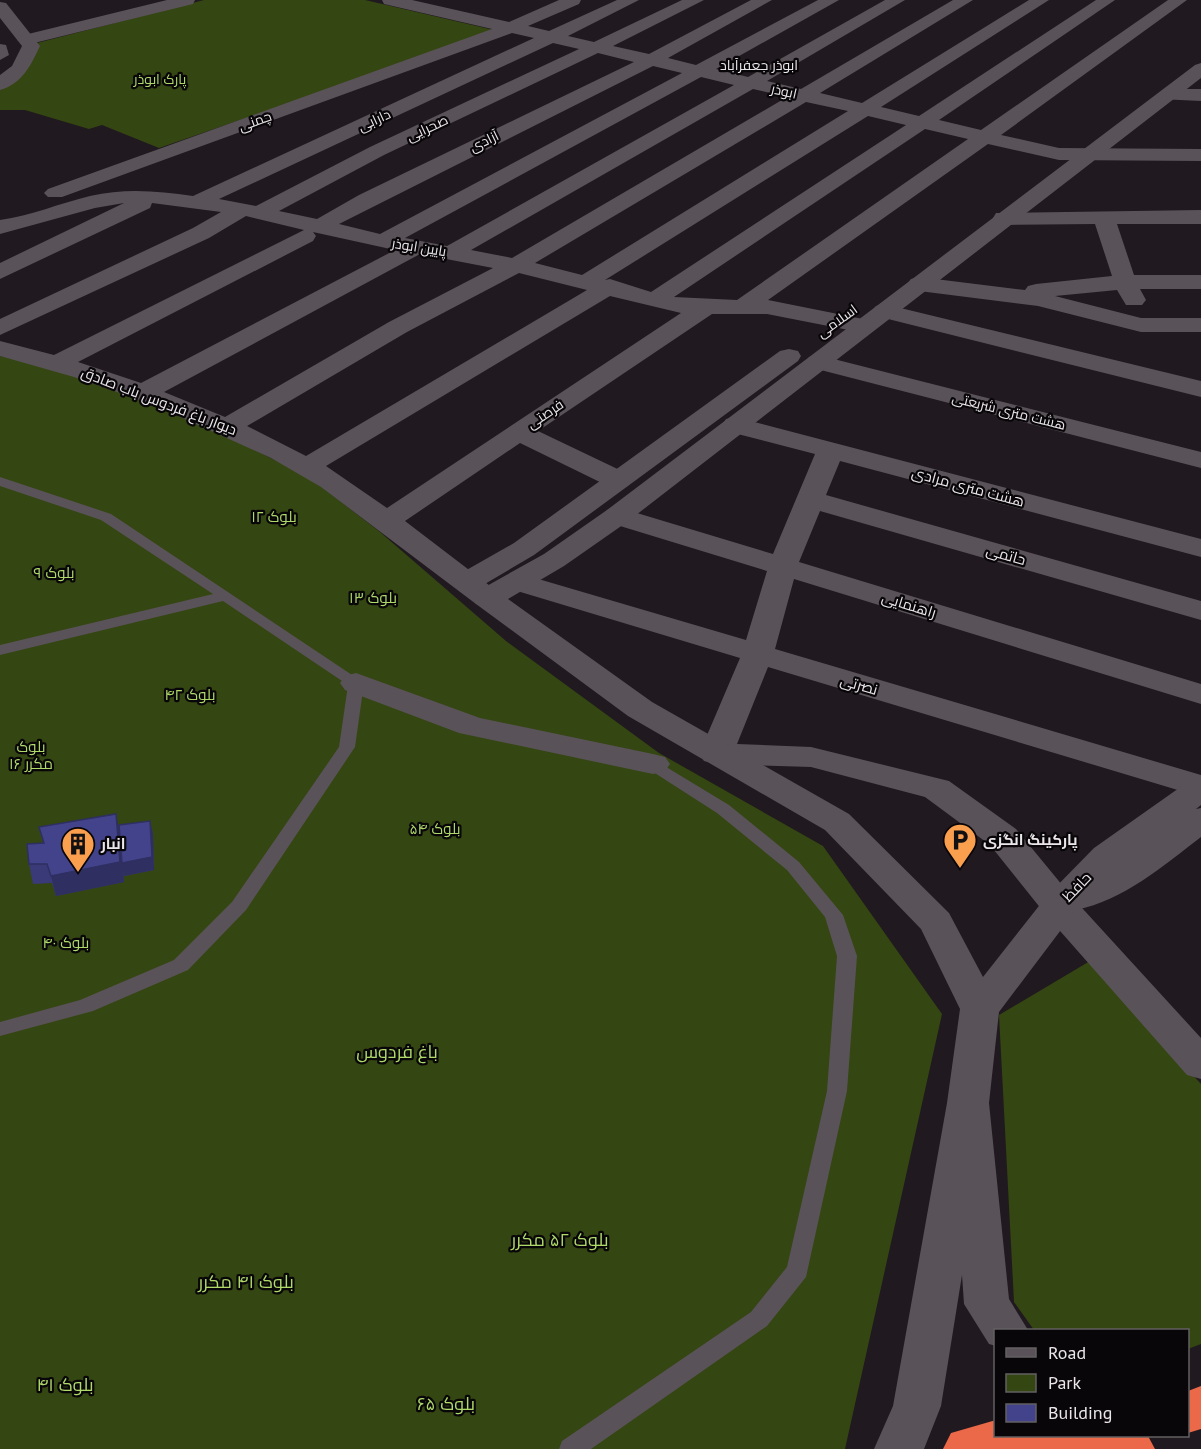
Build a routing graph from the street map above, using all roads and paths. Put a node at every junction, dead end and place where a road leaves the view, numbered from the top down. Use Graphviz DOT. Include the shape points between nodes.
graph roads {
  1 [pos="188,0"];
  2 [pos="390,0"];
  3 [pos="573,0"];
  4 [pos="631,0"];
  5 [pos="696,0"];
  6 [pos="764,0"];
  7 [pos="831,0"];
  8 [pos="897,0"];
  9 [pos="965,0"];
  10 [pos="1041,0"];
  11 [pos="1107,0"];
  12 [pos="1179,0"];
  13 [pos="0,7"];
  14 [pos="510,28"];
  15 [pos="553,38"];
  16 [pos="26,40"];
  17 [pos="598,48"];
  18 [pos="0,49"];
  19 [pos="1201,52"];
  20 [pos="0,55"];
  21 [pos="651,60"];
  22 [pos="1201,69"];
  23 [pos="699,71"];
  24 [pos="751,83"];
  25 [pos="0,84"];
  26 [pos="804,95"];
  27 [pos="1166,95"];
  28 [pos="1197,101"];
  29 [pos="865,110"];
  30 [pos="924,123"];
  31 [pos="984,137"];
  32 [pos="1059,154"];
  33 [pos="1201,154"];
  34 [pos="1087,155"];
  35 [pos="154,197"];
  36 [pos="196,202"];
  37 [pos="251,211"];
  38 [pos="0,213"];
  39 [pos="1104,217"];
  40 [pos="1201,217"];
  41 [pos="1004,218"];
  42 [pos="0,227"];
  43 [pos="312,231"];
  44 [pos="383,241"];
  45 [pos="417,247"];
  46 [pos="452,252"];
  47 [pos="516,265"];
  48 [pos="0,272"];
  49 [pos="586,282"];
  50 [pos="1125,282"];
  51 [pos="1201,282"];
  52 [pos="919,284"];
  53 [pos="610,286"];
  54 [pos="1001,294"];
  55 [pos="656,299"];
  56 [pos="744,306"];
  57 [pos="705,308"];
  58 [pos="884,311"];
  59 [pos="839,320"];
  60 [pos="1201,325"];
  61 [pos="864,326"];
  62 [pos="1148,326"];
  63 [pos="0,328"];
  64 [pos="0,348"];
  65 [pos="818,362"];
  66 [pos="57,363"];
  67 [pos="1201,389"];
  68 [pos="144,392"];
  69 [pos="735,425"];
  70 [pos="228,426"];
  71 [pos="518,432"];
  72 [pos="830,450"];
  73 [pos="1201,460"];
  74 [pos="306,467"];
  75 [pos="618,480"];
  76 [pos="0,481"];
  77 [pos="810,499"];
  78 [pos="617,516"];
  79 [pos="386,520"];
  80 [pos="1201,548"];
  81 [pos="783,566"];
  82 [pos="518,582"];
  83 [pos="477,590"];
  84 [pos="225,596"];
  85 [pos="1201,611"];
  86 [pos="0,650"];
  87 [pos="758,655"];
  88 [pos="356,683"];
  89 [pos="1201,694"];
  90 [pos="716,754"];
  91 [pos="653,764"];
  92 [pos="1201,788"];
  93 [pos="1201,819"];
  94 [pos="1059,906"];
  95 [pos="980,1009"];
  96 [pos="0,1029"];
  97 [pos="1201,1064"];
  98 [pos="968,1104"];
  99 [pos="1004,1329"];
  100 [pos="1016,1437"];
  101 [pos="571,1449"];
  102 [pos="899,1449"];
  103 [pos="968,1449"];
  1 -- 16 [label="street"];
  2 -- 14 [label="street, ابوذر"];
  3 -- 14 [label="street, چمنی"];
  4 -- 15 [label="street, دارابی"];
  5 -- 17 [label="street, صحرایی"];
  6 -- 21 [label="street, آزادی"];
  7 -- 23 [label="street"];
  8 -- 24 [label="street"];
  9 -- 26 [label="street"];
  10 -- 29 [label="street"];
  11 -- 30 [label="street"];
  12 -- 31 [label="street"];
  13 -- 16 [label="street"];
  14 -- 15 [label="street, ابوذر"];
  14 -- 38 [label="street, چمنی"];
  15 -- 17 [label="street, ابوذر"];
  15 -- 36 [label="street, دارابی"];
  16 -- 25 [label="street" via="31,46 20,69"];
  17 -- 21 [label="street, ابوذر"];
  17 -- 37 [label="street, صحرایی"];
  18 -- 20 [label="street"];
  19 -- 32 [label="street, اسلامی"];
  21 -- 23 [label="street, ابوذر"];
  21 -- 43 [label="street, آزادی"];
  22 -- 27 [label="street, اسلامی"];
  23 -- 24 [label="street, ابوذر"];
  23 -- 44 [label="street"];
  24 -- 26 [label="street, ابوذر"];
  24 -- 46 [label="street"];
  26 -- 29 [label="street, ابوذر"];
  26 -- 47 [label="street"];
  27 -- 28 [label="street"];
  27 -- 34 [label="street, اسلامی"];
  29 -- 30 [label="street, ابوذر"];
  29 -- 49 [label="street"];
  30 -- 31 [label="street, ابوذر"];
  30 -- 55 [label="street"];
  31 -- 32 [label="street, ابوذر"];
  31 -- 56 [label="street"];
  32 -- 34 [label="street, ابوذر"];
  32 -- 59 [label="street, اسلامی"];
  33 -- 34 [label="street"];
  34 -- 41 [label="street, اسلامی"];
  35 -- 36 [label="street, پایین ابوذر"];
  35 -- 42 [label="street, پایین ابوذر" via="92,202"];
  35 -- 48 [label="street"];
  36 -- 37 [label="street, پایین ابوذر"];
  37 -- 43 [label="street, پایین ابوذر"];
  37 -- 63 [label="street, صحرایی"];
  39 -- 40 [label="street"];
  39 -- 41 [label="street"];
  39 -- 50 [label="street"];
  41 -- 52 [label="street, اسلامی"];
  43 -- 44 [label="street, پایین ابوذر"];
  43 -- 66 [label="street, آزادی"];
  44 -- 45 [label="street, پایین ابوذر"];
  45 -- 46 [label="street, پایین ابوذر"];
  45 -- 68 [label="street"];
  46 -- 47 [label="street, پایین ابوذر"];
  47 -- 49 [label="street, پایین ابوذر"];
  47 -- 70 [label="street" via="398,327"];
  49 -- 53 [label="street, پایین ابوذر"];
  50 -- 51 [label="street"];
  50 -- 54 [label="street"];
  50 -- 62 [label="street"];
  52 -- 54 [label="street"];
  52 -- 58 [label="street, اسلامی"];
  53 -- 55 [label="street, پایین ابوذر"];
  53 -- 74 [label="street"];
  54 -- 62 [label="street"];
  55 -- 57 [label="street, پایین ابوذر"];
  56 -- 57 [label="street, پایین ابوذر"];
  56 -- 59 [label="street, پایین ابوذر"];
  57 -- 71 [label="street, فرصتی"];
  58 -- 61 [label="street, اسلامی"];
  58 -- 67 [label="street"];
  59 -- 61 [label="street, پایین ابوذر"];
  59 -- 75 [label="street, اسلامی"];
  60 -- 62 [label="street"];
  61 -- 65 [label="street, اسلامی"];
  64 -- 66 [label="street, دیوار باغ فردوس باب صادق"];
  65 -- 69 [label="street, اسلامی"];
  65 -- 73 [label="street, هشت متری شریعتی"];
  66 -- 68 [label="street, دیوار باغ فردوس باب صادق"];
  68 -- 70 [label="street, دیوار باغ فردوس باب صادق"];
  69 -- 72 [label="street, هشت متری مرادی"];
  69 -- 78 [label="street, اسلامی"];
  70 -- 74 [label="street, دیوار باغ فردوس باب صادق"];
  71 -- 75 [label="street"];
  71 -- 79 [label="street, فرصتی"];
  72 -- 77 [label="street"];
  72 -- 80 [label="street, هشت متری مرادی"];
  74 -- 79 [label="street, دیوار باغ فردوس باب صادق"];
  75 -- 83 [label="street, اسلامی" via="524,549"];
  76 -- 84 [label="lane" via="106,517"];
  77 -- 81 [label="street"];
  77 -- 85 [label="street, حاتمی"];
  78 -- 81 [label="street, راهنمایی"];
  78 -- 82 [label="street, اسلامی"];
  79 -- 83 [label="street, دیوار باغ فردوس باب صادق"];
  81 -- 87 [label="street"];
  81 -- 89 [label="street, راهنمایی"];
  82 -- 83 [label="street, اسلامی"];
  82 -- 87 [label="street, نصرتی"];
  83 -- 90 [label="street, دیوار باغ فردوس باب صادق" via="640,709"];
  84 -- 86 [label="lane"];
  84 -- 88 [label="lane"];
  87 -- 90 [label="street"];
  87 -- 92 [label="street, نصرتی"];
  88 -- 91 [label="street" via="471,726"];
  88 -- 96 [label="lane" via="347,747 238,906 181,965 86,1006"];
  90 -- 94 [label="street" via="811,757 937,789 1003,837"];
  90 -- 95 [label="street, دیوار باغ فردوس باب صادق" via="837,822 936,922"];
  91 -- 101 [label="lane" via="723,809 793,866 834,915 847,956 837,1090 798,1270 759,1319"];
  92 -- 94 [label="street, حافظ" via="1107,856"];
  93 -- 94 [label="street, حافظ" via="1131,873"];
  94 -- 95 [label="street"];
  94 -- 97 [label="street"];
  95 -- 98 [label="street"];
  98 -- 99 [label="street" via="987,1304"];
  98 -- 102 [label="street" via="917,1407"];
  100 -- 103 [label="highway"];
}
